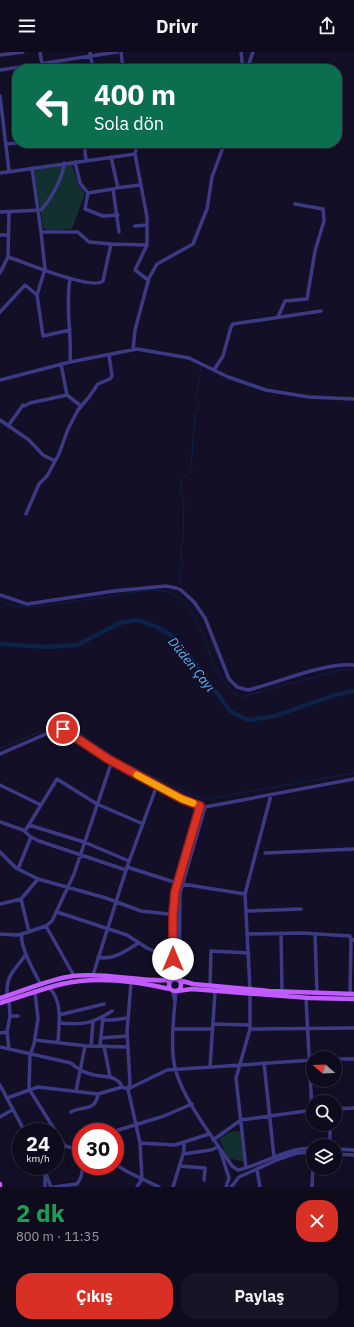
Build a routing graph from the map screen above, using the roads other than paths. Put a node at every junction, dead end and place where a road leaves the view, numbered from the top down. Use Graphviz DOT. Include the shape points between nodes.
graph roads {
  1 [pos="23,52"];
  2 [pos="40,52"];
  3 [pos="117,52"];
  4 [pos="121,52"];
  5 [pos="241,52"];
  6 [pos="253,52"];
  7 [pos="91,54"];
  8 [pos="0,55"];
  9 [pos="48,63"];
  10 [pos="42,64"];
  11 [pos="92,64"];
  12 [pos="122,64"];
  13 [pos="242,64"];
  14 [pos="249,64"];
  15 [pos="12,68"];
  16 [pos="0,70"];
  17 [pos="0,96"];
  18 [pos="6,144"];
  19 [pos="12,144"];
  20 [pos="85,148"];
  21 [pos="136,148"];
  22 [pos="222,148"];
  23 [pos="135,154"];
  24 [pos="111,157"];
  25 [pos="86,160"];
  26 [pos="75,162"];
  27 [pos="64,163"];
  28 [pos="32,168"];
  29 [pos="9,171"];
  30 [pos="0,173"];
  31 [pos="140,185"];
  32 [pos="118,188"];
  33 [pos="113,189"];
  34 [pos="88,193"];
  35 [pos="295,204"];
  36 [pos="38,210"];
  37 [pos="0,212"];
  38 [pos="9,212"];
  39 [pos="118,215"];
  40 [pos="147,225"];
  41 [pos="134,226"];
  42 [pos="41,232"];
  43 [pos="119,232"];
  44 [pos="0,235"];
  45 [pos="8,235"];
  46 [pos="111,244"];
  47 [pos="147,244"];
  48 [pos="8,257"];
  49 [pos="44,269"];
  50 [pos="0,273"];
  51 [pos="70,279"];
  52 [pos="148,280"];
  53 [pos="37,295"];
  54 [pos="0,312"];
  55 [pos="321,312"];
  56 [pos="278,317"];
  57 [pos="70,330"];
  58 [pos="133,350"];
  59 [pos="109,355"];
  60 [pos="70,362"];
  61 [pos="61,364"];
  62 [pos="214,370"];
  63 [pos="0,380"];
  64 [pos="67,395"];
  65 [pos="354,399"];
  66 [pos="81,406"];
  67 [pos="0,420"];
  68 [pos="8,426"];
  69 [pos="55,461"];
  70 [pos="26,514"];
  71 [pos="0,595"];
  72 [pos="354,665"];
  73 [pos="0,754"];
  74 [pos="112,761"];
  75 [pos="354,779"];
  76 [pos="0,785"];
  77 [pos="157,786"];
  78 [pos="272,795"];
  79 [pos="97,804"];
  80 [pos="41,805"];
  81 [pos="200,806"];
  82 [pos="205,807"];
  83 [pos="0,822"];
  84 [pos="142,824"];
  85 [pos="29,825"];
  86 [pos="25,831"];
  87 [pos="30,837"];
  88 [pos="84,842"];
  89 [pos="354,849"];
  90 [pos="0,852"];
  91 [pos="265,854"];
  92 [pos="80,855"];
  93 [pos="129,861"];
  94 [pos="126,868"];
  95 [pos="18,869"];
  96 [pos="38,879"];
  97 [pos="177,883"];
  98 [pos="182,884"];
  99 [pos="68,887"];
  100 [pos="245,894"];
  101 [pos="21,899"];
  102 [pos="115,901"];
  103 [pos="0,904"];
  104 [pos="301,909"];
  105 [pos="247,911"];
  106 [pos="56,912"];
  107 [pos="173,914"];
  108 [pos="178,915"];
  109 [pos="46,926"];
  110 [pos="107,929"];
  111 [pos="29,932"];
  112 [pos="281,933"];
  113 [pos="0,934"];
  114 [pos="22,934"];
  115 [pos="248,934"];
  116 [pos="315,934"];
  117 [pos="352,939"];
  118 [pos="138,943"];
  119 [pos="249,953"];
  120 [pos="26,954"];
  121 [pos="98,957"];
  122 [pos="173,959"];
  123 [pos="93,975"];
  124 [pos="74,976"];
  125 [pos="171,980"];
  126 [pos="179,980"];
  127 [pos="131,983"];
  128 [pos="40,985"];
  129 [pos="210,986"];
  130 [pos="49,988"];
  131 [pos="174,990"];
  132 [pos="35,992"];
  133 [pos="215,992"];
  134 [pos="250,992"];
  135 [pos="282,992"];
  136 [pos="317,993"];
  137 [pos="352,994"];
  138 [pos="0,998"];
  139 [pos="8,998"];
  140 [pos="306,998"];
  141 [pos="354,999"];
  142 [pos="0,1003"];
  143 [pos="104,1004"];
  144 [pos="112,1011"];
  145 [pos="59,1015"];
  146 [pos="10,1016"];
  147 [pos="18,1016"];
  148 [pos="104,1018"];
  149 [pos="128,1018"];
  150 [pos="93,1022"];
  151 [pos="59,1023"];
  152 [pos="213,1024"];
  153 [pos="250,1027"];
  154 [pos="308,1028"];
  155 [pos="354,1028"];
  156 [pos="174,1029"];
  157 [pos="213,1030"];
  158 [pos="8,1032"];
  159 [pos="0,1033"];
  160 [pos="127,1036"];
  161 [pos="102,1038"];
  162 [pos="35,1040"];
  163 [pos="58,1042"];
  164 [pos="85,1046"];
  165 [pos="91,1046"];
  166 [pos="102,1046"];
  167 [pos="0,1047"];
  168 [pos="128,1047"];
  169 [pos="9,1049"];
  170 [pos="310,1051"];
  171 [pos="30,1055"];
  172 [pos="342,1059"];
  173 [pos="354,1059"];
  174 [pos="306,1060"];
  175 [pos="264,1063"];
  176 [pos="240,1064"];
  177 [pos="210,1067"];
  178 [pos="175,1069"];
  179 [pos="81,1070"];
  180 [pos="110,1077"];
  181 [pos="0,1086"];
  182 [pos="122,1087"];
  183 [pos="128,1089"];
  184 [pos="30,1090"];
  185 [pos="76,1091"];
  186 [pos="98,1094"];
  187 [pos="7,1098"];
  188 [pos="192,1104"];
  189 [pos="354,1108"];
  190 [pos="342,1109"];
  191 [pos="12,1110"];
  192 [pos="306,1111"];
  193 [pos="71,1112"];
  194 [pos="269,1116"];
  195 [pos="0,1117"];
  196 [pos="241,1120"];
  197 [pos="20,1123"];
  198 [pos="136,1124"];
  199 [pos="124,1128"];
  200 [pos="209,1134"];
  201 [pos="213,1140"];
  202 [pos="140,1143"];
  203 [pos="184,1143"];
  204 [pos="65,1146"];
  205 [pos="72,1148"];
  206 [pos="306,1148"];
  207 [pos="219,1149"];
  208 [pos="342,1149"];
  209 [pos="354,1150"];
  210 [pos="306,1153"];
  211 [pos="183,1154"];
  212 [pos="342,1154"];
  213 [pos="354,1155"];
  214 [pos="274,1157"];
  215 [pos="179,1166"];
  216 [pos="246,1168"];
  217 [pos="124,1169"];
  218 [pos="236,1169"];
  219 [pos="257,1170"];
  220 [pos="228,1172"];
  221 [pos="45,1175"];
  222 [pos="46,1175"];
  223 [pos="81,1175"];
  224 [pos="313,1175"];
  225 [pos="229,1178"];
  226 [pos="238,1178"];
  227 [pos="142,1179"];
  228 [pos="204,1180"];
  229 [pos="0,1184"];
  230 [pos="76,1185"];
  231 [pos="0,1187"];
  232 [pos="45,1187"];
  233 [pos="52,1187"];
  234 [pos="137,1187"];
  235 [pos="159,1187"];
  236 [pos="173,1187"];
  237 [pos="226,1187"];
  238 [pos="231,1187"];
  239 [pos="260,1187"];
  240 [pos="312,1187"];
  1 -- 8 [label="street"];
  2 -- 10 [label="street"];
  3 -- 7 [label="street"];
  4 -- 12 [label="street"];
  5 -- 13 [label="street"];
  6 -- 14 [label="street"];
  7 -- 9 [label="street"];
  7 -- 11 [label="street"];
  9 -- 10 [label="street"];
  15 -- 16 [label="street"];
  17 -- 18 [label="street"];
  18 -- 19 [label="street"];
  18 -- 29 [label="street"];
  20 -- 25 [label="street"];
  21 -- 23 [label="street"];
  22 -- 52 [label="street" via="212,177 207,209 193,244 157,264"];
  23 -- 24 [label="street"];
  23 -- 31 [label="street"];
  24 -- 25 [label="street"];
  24 -- 32 [label="street"];
  25 -- 26 [label="street"];
  26 -- 27 [label="street"];
  26 -- 34 [label="street" via="80,183"];
  27 -- 28 [label="street"];
  27 -- 36 [label="street" via="46,205"];
  28 -- 29 [label="street"];
  28 -- 36 [label="street"];
  29 -- 30 [label="street"];
  31 -- 32 [label="street"];
  31 -- 40 [label="street"];
  32 -- 33 [label="street"];
  33 -- 34 [label="street"];
  33 -- 39 [label="street"];
  34 -- 39 [label="street" via="85,209 103,216"];
  35 -- 56 [label="street" via="323,209 324,221 315,251 307,299 285,301"];
  36 -- 38 [label="street"];
  36 -- 42 [label="street"];
  37 -- 38 [label="street"];
  38 -- 45 [label="street"];
  39 -- 43 [label="street"];
  40 -- 41 [label="street"];
  40 -- 47 [label="street"];
  42 -- 46 [label="street" via="78,232 88,242"];
  42 -- 49 [label="street"];
  44 -- 45 [label="street"];
  45 -- 48 [label="street"];
  46 -- 47 [label="street"];
  46 -- 51 [label="street" via="102,282 96,284"];
  47 -- 52 [label="street" via="135,270"];
  48 -- 49 [label="street"];
  48 -- 50 [label="street"];
  49 -- 51 [label="street"];
  49 -- 53 [label="street"];
  51 -- 57 [label="street"];
  52 -- 58 [label="street" via="135,330"];
  53 -- 54 [label="street" via="25,285"];
  53 -- 57 [label="street" via="43,336"];
  55 -- 56 [label="street"];
  56 -- 62 [label="street" via="233,324 223,356"];
  57 -- 60 [label="street"];
  58 -- 59 [label="street"];
  58 -- 62 [label="street" via="189,358"];
  59 -- 60 [label="street"];
  59 -- 66 [label="street" via="112,376 98,384"];
  60 -- 61 [label="street"];
  61 -- 63 [label="street"];
  61 -- 64 [label="street"];
  62 -- 65 [label="street" via="256,387 284,394"];
  64 -- 66 [label="street"];
  64 -- 68 [label="street" via="24,406"];
  66 -- 69 [label="street"];
  67 -- 68 [label="street"];
  68 -- 69 [label="street" via="29,440 43,455"];
  69 -- 70 [label="street" via="39,484"];
  71 -- 72 [label="street" via="27,604 114,591 166,586 176,588 194,602 205,618 229,679 237,687 248,690 316,670 342,664"];
  73 -- 74 [label="street" via="63,729"];
  74 -- 77 [label="street"];
  74 -- 79 [label="street"];
  75 -- 78 [label="street"];
  76 -- 80 [label="street"];
  77 -- 81 [label="street"];
  77 -- 84 [label="street"];
  78 -- 82 [label="street"];
  78 -- 100 [label="street"];
  79 -- 80 [label="street" via="57,780"];
  79 -- 84 [label="street"];
  79 -- 88 [label="street"];
  80 -- 85 [label="street"];
  81 -- 82 [label="street"];
  81 -- 97 [label="street"];
  82 -- 98 [label="street"];
  83 -- 86 [label="street"];
  84 -- 93 [label="street"];
  85 -- 86 [label="street"];
  85 -- 88 [label="street"];
  86 -- 87 [label="street"];
  87 -- 92 [label="street"];
  87 -- 95 [label="street"];
  88 -- 92 [label="street"];
  88 -- 93 [label="street"];
  89 -- 91 [label="street"];
  90 -- 95 [label="street"];
  92 -- 94 [label="street"];
  92 -- 99 [label="street"];
  93 -- 94 [label="street"];
  94 -- 97 [label="street"];
  94 -- 102 [label="street"];
  95 -- 96 [label="street"];
  96 -- 99 [label="street"];
  96 -- 101 [label="street"];
  97 -- 107 [label="street"];
  98 -- 100 [label="street"];
  98 -- 108 [label="street"];
  99 -- 102 [label="street"];
  99 -- 106 [label="street"];
  100 -- 105 [label="street"];
  101 -- 103 [label="street"];
  101 -- 111 [label="street"];
  102 -- 107 [label="street" via="142,911"];
  102 -- 110 [label="street"];
  104 -- 105 [label="street"];
  105 -- 115 [label="street"];
  106 -- 109 [label="street"];
  106 -- 110 [label="street"];
  107 -- 108 [label="street"];
  107 -- 122 [label="street"];
  108 -- 126 [label="street"];
  109 -- 111 [label="street"];
  109 -- 124 [label="street"];
  110 -- 118 [label="street" via="127,935"];
  110 -- 121 [label="street"];
  111 -- 114 [label="street"];
  112 -- 115 [label="street"];
  112 -- 116 [label="street"];
  112 -- 135 [label="street"];
  113 -- 114 [label="street"];
  114 -- 120 [label="street"];
  115 -- 119 [label="street"];
  116 -- 117 [label="street" via="350,936"];
  116 -- 136 [label="street"];
  117 -- 137 [label="street"];
  118 -- 121 [label="street" via="126,952"];
  118 -- 122 [label="street"];
  119 -- 129 [label="street" via="211,951"];
  119 -- 134 [label="street"];
  120 -- 128 [label="street"];
  120 -- 139 [label="street" via="11,972"];
  121 -- 123 [label="street"];
  122 -- 125 [label="street"];
  123 -- 124 [label="main road"];
  123 -- 125 [label="main road"];
  124 -- 128 [label="main road"];
  125 -- 126 [label="main road"];
  125 -- 131 [label="main road" via="169,983"];
  126 -- 129 [label="main road"];
  126 -- 131 [label="main road" via="181,986"];
  127 -- 130 [label="main road" via="87,980"];
  127 -- 131 [label="main road"];
  127 -- 149 [label="street"];
  128 -- 139 [label="main road"];
  129 -- 134 [label="main road"];
  130 -- 132 [label="main road"];
  130 -- 145 [label="street" via="55,995"];
  131 -- 133 [label="main road"];
  131 -- 156 [label="street"];
  132 -- 139 [label="main road"];
  132 -- 162 [label="street" via="38,1020"];
  133 -- 134 [label="main road"];
  133 -- 152 [label="street"];
  134 -- 135 [label="main road"];
  134 -- 140 [label="main road"];
  134 -- 153 [label="street"];
  135 -- 136 [label="main road"];
  136 -- 137 [label="main road"];
  138 -- 139 [label="main road"];
  139 -- 142 [label="main road"];
  139 -- 146 [label="street"];
  140 -- 141 [label="main road"];
  140 -- 154 [label="street"];
  143 -- 145 [label="street"];
  144 -- 148 [label="street"];
  145 -- 151 [label="street"];
  146 -- 147 [label="street"];
  146 -- 158 [label="street"];
  148 -- 149 [label="street"];
  148 -- 150 [label="street"];
  148 -- 161 [label="street"];
  149 -- 160 [label="street"];
  150 -- 151 [label="street" via="81,1025"];
  150 -- 165 [label="street"];
  151 -- 163 [label="street"];
  152 -- 153 [label="street"];
  152 -- 157 [label="street"];
  153 -- 154 [label="street"];
  153 -- 176 [label="street"];
  154 -- 155 [label="street"];
  154 -- 170 [label="street"];
  156 -- 157 [label="street"];
  156 -- 178 [label="street"];
  157 -- 177 [label="street"];
  158 -- 159 [label="street"];
  158 -- 169 [label="street"];
  160 -- 161 [label="street"];
  160 -- 168 [label="street"];
  161 -- 166 [label="street"];
  162 -- 163 [label="street"];
  162 -- 171 [label="street"];
  163 -- 164 [label="street"];
  164 -- 165 [label="street"];
  164 -- 179 [label="street"];
  165 -- 166 [label="street"];
  166 -- 168 [label="street"];
  166 -- 180 [label="street"];
  167 -- 169 [label="street"];
  168 -- 183 [label="street"];
  169 -- 171 [label="street"];
  171 -- 179 [label="street" via="71,1063"];
  171 -- 184 [label="street"];
  172 -- 173 [label="street"];
  174 -- 175 [label="street"];
  175 -- 176 [label="street"];
  175 -- 194 [label="street"];
  176 -- 177 [label="street"];
  176 -- 196 [label="street" via="236,1078"];
  177 -- 178 [label="street"];
  178 -- 183 [label="street" via="167,1070"];
  178 -- 188 [label="street"];
  179 -- 180 [label="street"];
  179 -- 185 [label="street"];
  180 -- 182 [label="street"];
  181 -- 187 [label="street"];
  182 -- 183 [label="street"];
  182 -- 186 [label="street"];
  183 -- 198 [label="street"];
  184 -- 185 [label="street" via="38,1087"];
  184 -- 187 [label="street"];
  184 -- 204 [label="street"];
  185 -- 186 [label="street"];
  186 -- 193 [label="street" via="95,1104"];
  187 -- 191 [label="street"];
  188 -- 198 [label="street"];
  188 -- 200 [label="street"];
  189 -- 190 [label="street"];
  191 -- 195 [label="street"];
  191 -- 197 [label="street"];
  192 -- 194 [label="street"];
  194 -- 196 [label="street"];
  194 -- 214 [label="street"];
  196 -- 201 [label="street"];
  196 -- 216 [label="street"];
  198 -- 199 [label="street"];
  198 -- 202 [label="street"];
  200 -- 201 [label="street"];
  200 -- 203 [label="street"];
  201 -- 207 [label="street"];
  202 -- 203 [label="street"];
  202 -- 227 [label="street"];
  203 -- 211 [label="street"];
  204 -- 205 [label="street"];
  206 -- 214 [label="street" via="290,1150"];
  207 -- 211 [label="street"];
  207 -- 218 [label="street"];
  207 -- 220 [label="street"];
  208 -- 209 [label="street"];
  210 -- 219 [label="street" via="292,1154"];
  211 -- 215 [label="street"];
  212 -- 213 [label="street"];
  214 -- 216 [label="street"];
  215 -- 228 [label="street" via="205,1168"];
  215 -- 236 [label="street"];
  216 -- 218 [label="street"];
  217 -- 227 [label="street"];
  218 -- 220 [label="street" via="230,1169"];
  218 -- 226 [label="street" via="240,1173"];
  219 -- 226 [label="street"];
  219 -- 239 [label="street"];
  220 -- 225 [label="street"];
  221 -- 232 [label="street"];
  222 -- 233 [label="street"];
  223 -- 230 [label="street"];
  224 -- 240 [label="street"];
  225 -- 226 [label="street"];
  225 -- 237 [label="street"];
  226 -- 238 [label="street"];
  227 -- 234 [label="street"];
  227 -- 235 [label="street"];
  229 -- 231 [label="main road"];
  230 -- 233 [label="street"];
}
